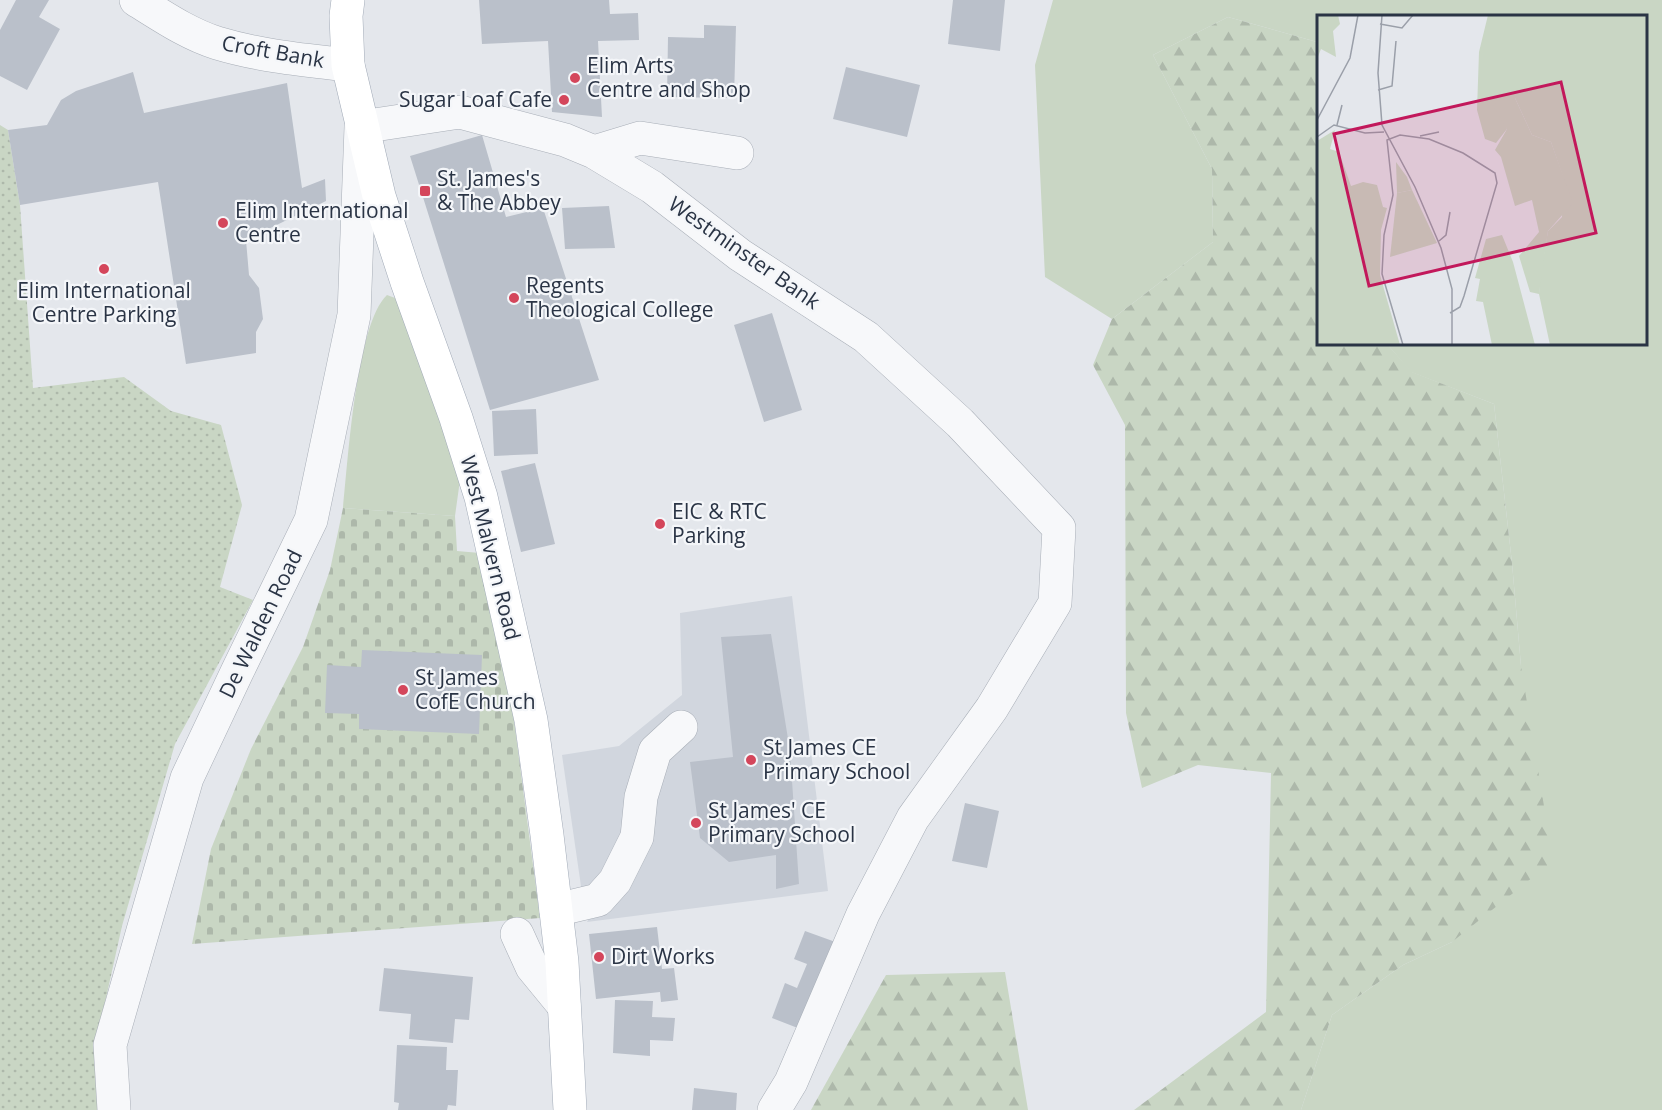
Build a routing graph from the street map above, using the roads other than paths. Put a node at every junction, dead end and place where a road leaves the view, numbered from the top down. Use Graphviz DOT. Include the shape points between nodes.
graph roads {
  1 [pos="136,0"];
  2 [pos="348,0"];
  3 [pos="348,65"];
  4 [pos="362,127"];
  5 [pos="594,152"];
  6 [pos="737,153"];
  7 [pos="681,727"];
  8 [pos="556,910"];
  9 [pos="518,934"];
  10 [pos="564,1006"];
  11 [pos="114,1110"];
  12 [pos="570,1110"];
  13 [pos="774,1110"];
  1 -- 3 [label="street, Croft Bank" via="173,24 215,42 261,54"];
  2 -- 3 [label="main road, West Malvern Road"];
  3 -- 4 [label="main road, West Malvern Road"];
  4 -- 5 [label="street, Westminster Bank" via="460,112 565,140"];
  4 -- 8 [label="main road, West Malvern Road" via="379,196 481,497 531,720"];
  4 -- 11 [label="street, De Walden Road" via="354,315 311,520 187,778 110,1045"];
  5 -- 6 [label="street" via="640,138"];
  5 -- 13 [label="street, Westminster Bank" via="652,188 740,255 866,337 960,423 1059,528 1055,603 992,708 913,818 863,914 791,1082"];
  7 -- 8 [label="street" via="655,751 641,797 637,837 615,881 598,900"];
  8 -- 10 [label="main road, West Malvern Road"];
  9 -- 10 [label="street" via="532,967"];
  10 -- 12 [label="main road, West Malvern Road"];
}
